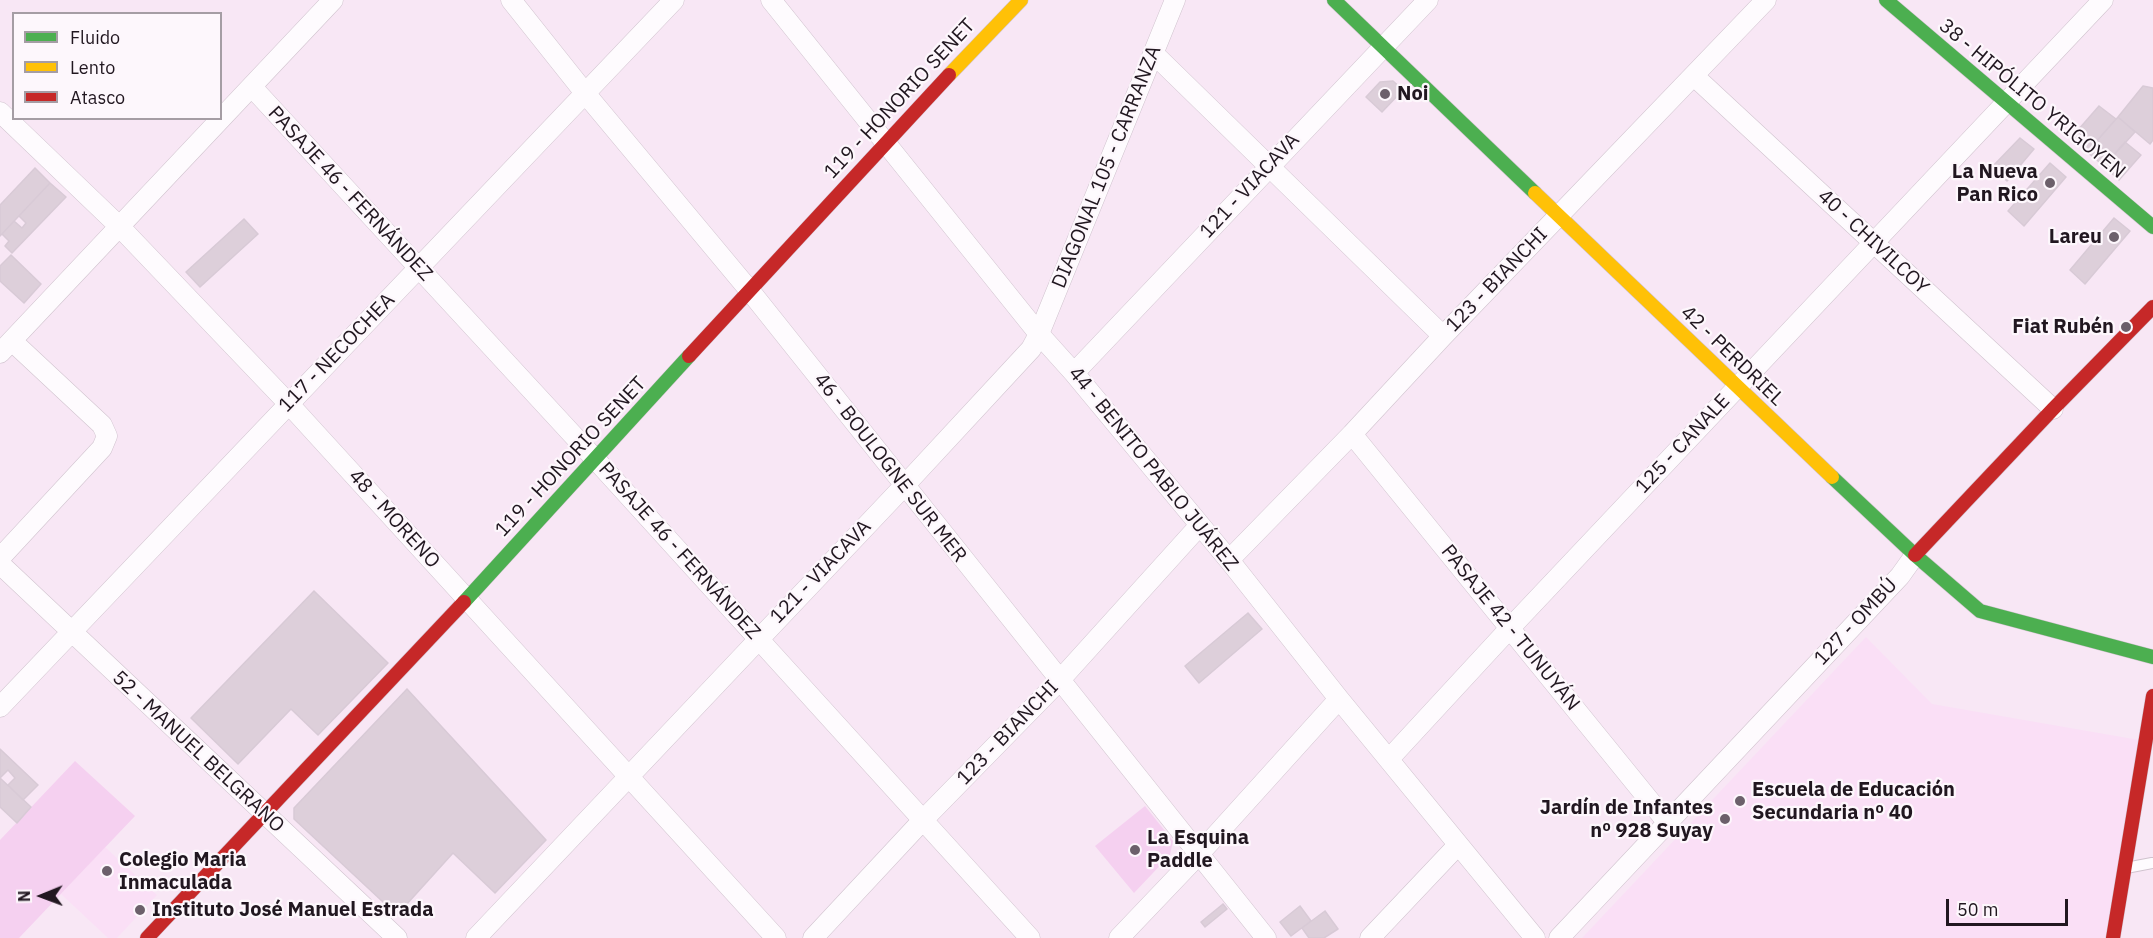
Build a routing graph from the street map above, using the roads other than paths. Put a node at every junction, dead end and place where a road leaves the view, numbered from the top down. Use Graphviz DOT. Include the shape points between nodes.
graph roads {
  1 [pos="333,0"];
  2 [pos="511,0"];
  3 [pos="674,0"];
  4 [pos="771,0"];
  5 [pos="1021,0"];
  6 [pos="1175,0"];
  7 [pos="1334,0"];
  8 [pos="1428,0"];
  9 [pos="1766,0"];
  10 [pos="1886,0"];
  11 [pos="2103,0"];
  12 [pos="1383,47"];
  13 [pos="1153,53"];
  14 [pos="1694,76"];
  15 [pos="252,87"];
  16 [pos="585,93"];
  17 [pos="2007,102"];
  18 [pos="0,112"];
  19 [pos="222,118"];
  20 [pos="220,120"];
  21 [pos="885,143"];
  22 [pos="1269,165"];
  23 [pos="1558,216"];
  24 [pos="119,226"];
  25 [pos="2153,227"];
  26 [pos="1874,242"];
  27 [pos="418,268"];
  28 [pos="750,291"];
  29 [pos="2153,307"];
  30 [pos="1039,334"];
  31 [pos="1443,336"];
  32 [pos="6,347"];
  33 [pos="1074,373"];
  34 [pos="1737,388"];
  35 [pos="288,403"];
  36 [pos="2052,409"];
  37 [pos="1352,434"];
  38 [pos="596,460"];
  39 [pos="904,486"];
  40 [pos="1200,525"];
  41 [pos="1915,555"];
  42 [pos="0,558"];
  43 [pos="1229,560"];
  44 [pos="0,564"];
  45 [pos="467,599"];
  46 [pos="1510,627"];
  47 [pos="71,631"];
  48 [pos="759,638"];
  49 [pos="2153,657"];
  50 [pos="1059,681"];
  51 [pos="2153,696"];
  52 [pos="1339,699"];
  53 [pos="0,707"];
  54 [pos="1389,759"];
  55 [pos="629,776"];
  56 [pos="264,815"];
  57 [pos="922,821"];
  58 [pos="1667,822"];
  59 [pos="1458,845"];
  60 [pos="1199,854"];
  61 [pos="2152,863"];
  62 [pos="2125,868"];
  63 [pos="147,938"];
  64 [pos="396,938"];
  65 [pos="476,938"];
  66 [pos="776,938"];
  67 [pos="813,938"];
  68 [pos="1030,938"];
  69 [pos="1119,938"];
  70 [pos="1266,938"];
  71 [pos="1370,938"];
  72 [pos="1534,938"];
  73 [pos="1559,938"];
  74 [pos="2113,938"];
  1 -- 15 [label="street"];
  2 -- 16 [label="street, 46 - BOULOGNE SUR MER"];
  3 -- 16 [label="street, 117 - NECOCHEA"];
  4 -- 21 [label="street, 44 - BENITO PABLO JUÁREZ"];
  5 -- 21 [label="street, 119 - HONORIO SENET"];
  6 -- 13 [label="street, DIAGONAL 105 - CARRANZA"];
  7 -- 12 [label="street, 42 - PERDRIEL"];
  8 -- 12 [label="street, 121 - VIACAVA"];
  9 -- 14 [label="street, 123 - BIANCHI"];
  10 -- 17 [label="street, 38 - HIPÓLITO YRIGOYEN"];
  11 -- 17 [label="street, 125 - CANALE"];
  12 -- 22 [label="street, 121 - VIACAVA"];
  12 -- 23 [label="street, 42 - PERDRIEL"];
  13 -- 22 [label="street"];
  13 -- 30 [label="street, DIAGONAL 105 - CARRANZA"];
  14 -- 23 [label="street, 123 - BIANCHI"];
  14 -- 26 [label="street, 40 - CHIVILCOY"];
  15 -- 19 [label="street"];
  15 -- 27 [label="street, PASAJE 46 - FERNÁNDEZ"];
  16 -- 27 [label="street, 117 - NECOCHEA"];
  16 -- 28 [label="street, 46 - BOULOGNE SUR MER"];
  17 -- 25 [label="street, 38 - HIPÓLITO YRIGOYEN"];
  17 -- 26 [label="street, 125 - CANALE"];
  18 -- 24 [label="street, 48 - MORENO"];
  20 -- 24 [label="street"];
  21 -- 28 [label="street, 119 - HONORIO SENET"];
  21 -- 30 [label="street, 44 - BENITO PABLO JUÁREZ"];
  22 -- 31 [label="street"];
  22 -- 33 [label="street, 121 - VIACAVA"];
  23 -- 31 [label="street, 123 - BIANCHI"];
  23 -- 34 [label="street, 42 - PERDRIEL"];
  24 -- 32 [label="street"];
  24 -- 35 [label="street, 48 - MORENO"];
  26 -- 34 [label="street, 125 - CANALE"];
  26 -- 36 [label="street, 40 - CHIVILCOY"];
  27 -- 35 [label="street, 117 - NECOCHEA"];
  27 -- 38 [label="street, PASAJE 46 - FERNÁNDEZ"];
  28 -- 38 [label="street, 119 - HONORIO SENET"];
  28 -- 39 [label="street, 46 - BOULOGNE SUR MER"];
  29 -- 36 [label="street, 127 - OMBÚ"];
  30 -- 33 [label="street, 44 - BENITO PABLO JUÁREZ"];
  30 -- 39 [label="street, 121 - VIACAVA" via="1031,349"];
  31 -- 37 [label="street, 123 - BIANCHI"];
  32 -- 42 [label="street" via="102,425 107,436 102,448"];
  33 -- 40 [label="street, 44 - BENITO PABLO JUÁREZ"];
  34 -- 41 [label="street, 42 - PERDRIEL"];
  34 -- 46 [label="street, 125 - CANALE"];
  35 -- 45 [label="street, 48 - MORENO"];
  35 -- 47 [label="street, 117 - NECOCHEA"];
  36 -- 41 [label="street, 127 - OMBÚ"];
  37 -- 43 [label="street, 123 - BIANCHI"];
  37 -- 46 [label="street, PASAJE 42 - TUNUYÁN"];
  38 -- 45 [label="street, 119 - HONORIO SENET"];
  38 -- 48 [label="street, PASAJE 46 - FERNÁNDEZ"];
  39 -- 48 [label="street, 121 - VIACAVA"];
  39 -- 50 [label="street, 46 - BOULOGNE SUR MER"];
  40 -- 43 [label="street, 44 - BENITO PABLO JUÁREZ"];
  40 -- 50 [label="street, 123 - BIANCHI"];
  41 -- 49 [label="street, 42 - PERDRIEL" via="1980,611"];
  41 -- 58 [label="street, 127 - OMBÚ" via="1900,576"];
  43 -- 52 [label="street, 44 - BENITO PABLO JUÁREZ"];
  44 -- 47 [label="street, 52 - MANUEL BELGRANO"];
  45 -- 55 [label="street, 48 - MORENO"];
  45 -- 56 [label="street, 119 - HONORIO SENET"];
  46 -- 54 [label="street, 125 - CANALE"];
  46 -- 58 [label="street, PASAJE 42 - TUNUYÁN"];
  47 -- 53 [label="street, 117 - NECOCHEA"];
  47 -- 56 [label="street, 52 - MANUEL BELGRANO"];
  48 -- 55 [label="street, 121 - VIACAVA"];
  48 -- 57 [label="street, PASAJE 46 - FERNÁNDEZ"];
  50 -- 57 [label="street, 123 - BIANCHI"];
  50 -- 60 [label="street, 46 - BOULOGNE SUR MER"];
  51 -- 62 [label="street"];
  52 -- 54 [label="street, 44 - BENITO PABLO JUÁREZ"];
  52 -- 60 [label="street"];
  54 -- 59 [label="street, 44 - BENITO PABLO JUÁREZ"];
  55 -- 65 [label="street, 121 - VIACAVA"];
  55 -- 66 [label="street, 48 - MORENO"];
  56 -- 63 [label="street, 119 - HONORIO SENET"];
  56 -- 64 [label="street, 52 - MANUEL BELGRANO"];
  57 -- 67 [label="street, 123 - BIANCHI"];
  57 -- 68 [label="street, PASAJE 46 - FERNÁNDEZ"];
  58 -- 73 [label="street, 127 - OMBÚ"];
  59 -- 71 [label="street"];
  59 -- 72 [label="street, 44 - BENITO PABLO JUÁREZ"];
  60 -- 69 [label="street"];
  60 -- 70 [label="street, 46 - BOULOGNE SUR MER"];
  61 -- 62 [label="lane"];
  62 -- 74 [label="street"];
}
